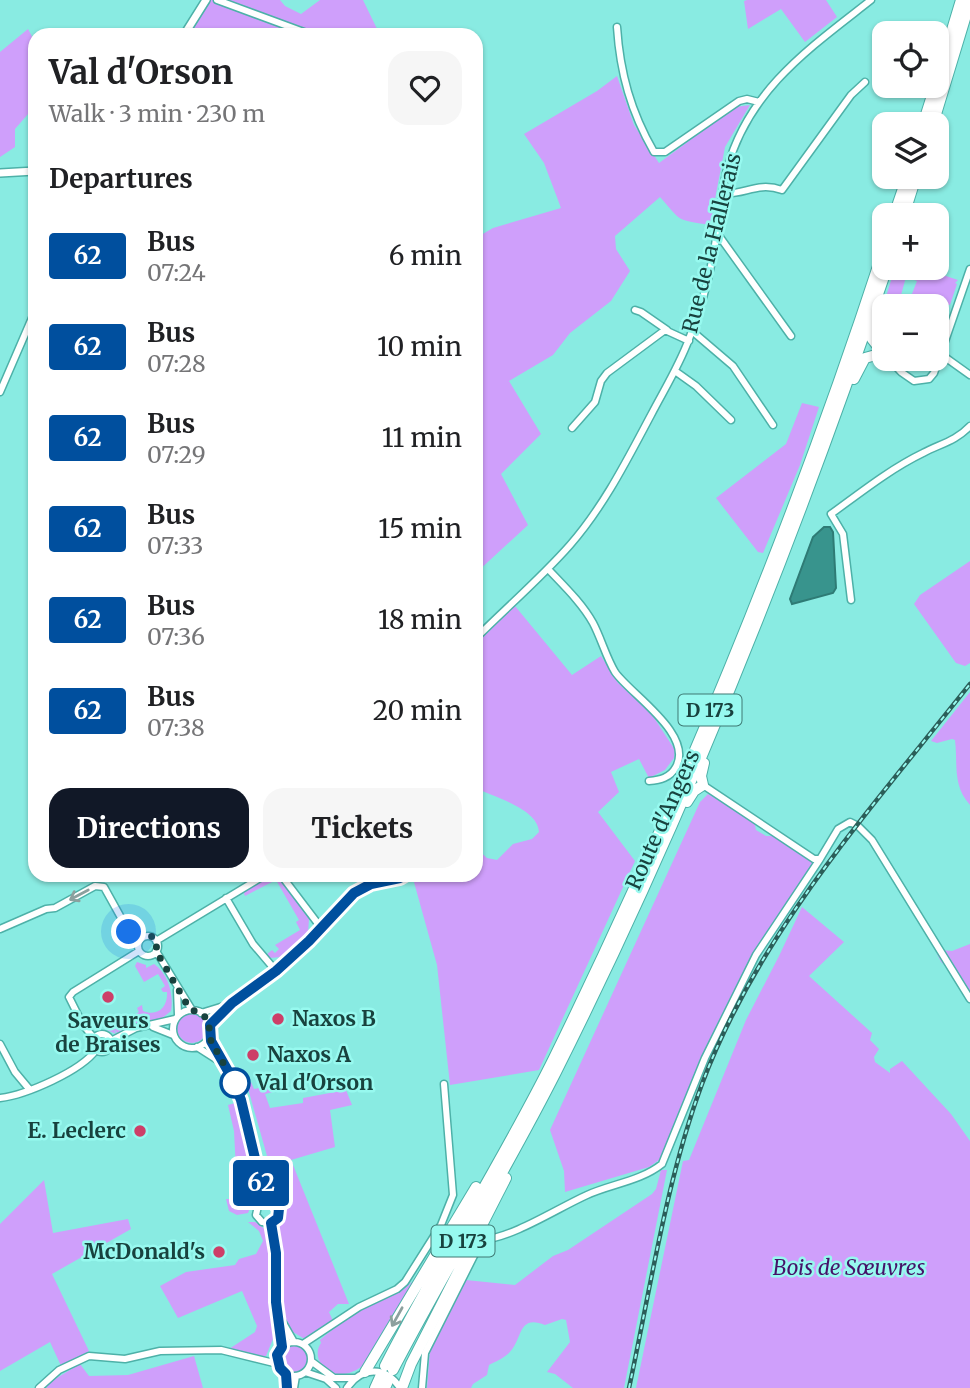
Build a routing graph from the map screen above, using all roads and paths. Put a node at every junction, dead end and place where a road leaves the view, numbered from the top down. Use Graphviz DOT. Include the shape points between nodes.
graph roads {
  1 [pos="206,0"];
  2 [pos="217,0"];
  3 [pos="872,0"];
  4 [pos="961,0"];
  5 [pos="970,2"];
  6 [pos="617,27"];
  7 [pos="188,28"];
  8 [pos="293,28"];
  9 [pos="949,40"];
  10 [pos="865,82"];
  11 [pos="759,102"];
  12 [pos="937,112"];
  13 [pos="28,171"];
  14 [pos="0,173"];
  15 [pos="722,193"];
  16 [pos="717,233"];
  17 [pos="970,269"];
  18 [pos="873,280"];
  19 [pos="885,280"];
  20 [pos="635,310"];
  21 [pos="28,327"];
  22 [pos="667,330"];
  23 [pos="692,331"];
  24 [pos="949,334"];
  25 [pos="791,336"];
  26 [pos="689,341"];
  27 [pos="872,356"];
  28 [pos="949,360"];
  29 [pos="675,371"];
  30 [pos="902,371"];
  31 [pos="935,371"];
  32 [pos="970,375"];
  33 [pos="0,392"];
  34 [pos="731,421"];
  35 [pos="773,425"];
  36 [pos="970,426"];
  37 [pos="572,428"];
  38 [pos="830,430"];
  39 [pos="548,569"];
  40 [pos="850,600"];
  41 [pos="483,631"];
  42 [pos="719,713"];
  43 [pos="649,781"];
  44 [pos="704,785"];
  45 [pos="673,823"];
  46 [pos="820,859"];
  47 [pos="253,882"];
  48 [pos="286,882"];
  49 [pos="381,882"];
  50 [pos="226,898"];
  51 [pos="0,929"];
  52 [pos="322,929"];
  53 [pos="141,939"];
  54 [pos="156,941"];
  55 [pos="139,951"];
  56 [pos="156,951"];
  57 [pos="276,971"];
  58 [pos="176,985"];
  59 [pos="970,999"];
  60 [pos="232,1003"];
  61 [pos="192,1010"];
  62 [pos="201,1013"];
  63 [pos="177,1017"];
  64 [pos="210,1025"];
  65 [pos="151,1026"];
  66 [pos="173,1035"];
  67 [pos="209,1037"];
  68 [pos="94,1038"];
  69 [pos="111,1041"];
  70 [pos="0,1044"];
  71 [pos="197,1048"];
  72 [pos="96,1050"];
  73 [pos="226,1066"];
  74 [pos="444,1084"];
  75 [pos="30,1090"];
  76 [pos="0,1098"];
  77 [pos="536,1112"];
  78 [pos="500,1157"];
  79 [pos="265,1200"];
  80 [pos="271,1223"];
  81 [pos="486,1230"];
  82 [pos="482,1240"];
  83 [pos="279,1316"];
  84 [pos="326,1331"];
  85 [pos="294,1342"];
  86 [pos="303,1344"];
  87 [pos="282,1347"];
  88 [pos="310,1352"];
  89 [pos="277,1355"];
  90 [pos="262,1360"];
  91 [pos="311,1361"];
  92 [pos="278,1364"];
  93 [pos="305,1372"];
  94 [pos="365,1372"];
  95 [pos="286,1374"];
  96 [pos="296,1376"];
  97 [pos="355,1378"];
  98 [pos="384,1382"];
  99 [pos="39,1388"];
  100 [pos="287,1388"];
  101 [pos="294,1388"];
  102 [pos="336,1388"];
  103 [pos="347,1388"];
  104 [pos="375,1388"];
  105 [pos="401,1388"];
  106 [pos="422,1388"];
  1 -- 7 [label="street"];
  2 -- 8 [label="street"];
  3 -- 11 [label="street, Rue de la Hallerais" via="797,58"];
  4 -- 9 [label="highway"];
  5 -- 12 [label="highway"];
  6 -- 11 [label="street" via="619,56 638,124 654,152 665,152 739,101"];
  10 -- 15 [label="street" via="782,190 758,187"];
  11 -- 15 [label="street, Rue de la Hallerais" via="734,149"];
  13 -- 14 [label="street"];
  15 -- 16 [label="street, Rue de la Hallerais"];
  16 -- 23 [label="street, Rue de la Hallerais"];
  16 -- 25 [label="street"];
  17 -- 24 [label="street"];
  18 -- 78 [label="highway, Route d'Angers / D 173" via="783,535 701,732 554,1058"];
  19 -- 38 [label="highway, Route d'Angers / D 173"];
  20 -- 22 [label="street"];
  21 -- 33 [label="street"];
  22 -- 26 [label="street"];
  22 -- 37 [label="street" via="607,373 595,402"];
  23 -- 26 [label="street, Rue de la Hallerais"];
  23 -- 35 [label="street" via="733,366"];
  26 -- 29 [label="street, Rue de la Hallerais"];
  27 -- 38 [label="highway" via="858,369"];
  28 -- 32 [label="street"];
  29 -- 34 [label="street"];
  29 -- 39 [label="street, Rue de la Hallerais" via="601,503"];
  30 -- 31 [label="street" via="914,381 922,381"];
  36 -- 40 [label="street" via="957,439 923,452 831,514 843,534"];
  38 -- 42 [label="highway, Route d'Angers / D 173"];
  39 -- 41 [label="street, Rue de la Hallerais"];
  39 -- 43 [label="street" via="588,614 623,682 653,707 678,747 680,758 668,776"];
  42 -- 44 [label="highway" via="720,722 701,769"];
  42 -- 45 [label="highway, Route d'Angers / D 173"];
  44 -- 45 [label="highway" via="690,796"];
  44 -- 46 [label="street" via="803,854"];
  45 -- 77 [label="highway, Route d'Angers / D 173"];
  46 -- 59 [label="street" via="838,829 848,822 858,826 872,840"];
  46 -- 82 [label="street" via="755,955 705,1058 662,1164 503,1236"];
  47 -- 50 [label="street"];
  48 -- 52 [label="street"];
  49 -- 52 [label="street" via="360,889"];
  50 -- 54 [label="street"];
  50 -- 57 [label="street" via="253,944"];
  53 -- 51 [label="street, one-way" via="129,932 104,887 95,886 55,908"];
  52 -- 57 [label="street"];
  53 -- 54 [label="street" via="151,936"];
  53 -- 55 [label="street"];
  54 -- 56 [label="street"];
  55 -- 56 [label="street" via="148,956"];
  55 -- 68 [label="street" via="69,996"];
  56 -- 58 [label="street"];
  57 -- 60 [label="street"];
  58 -- 61 [label="street"];
  58 -- 63 [label="street"];
  60 -- 62 [label="street"];
  60 -- 64 [label="street"];
  61 -- 62 [label="street"];
  61 -- 63 [label="street"];
  62 -- 64 [label="street"];
  63 -- 65 [label="street"];
  63 -- 66 [label="street"];
  64 -- 67 [label="street"];
  65 -- 66 [label="street"];
  65 -- 69 [label="street"];
  66 -- 71 [label="street" via="180,1045"];
  67 -- 71 [label="street"];
  67 -- 73 [label="street"];
  68 -- 69 [label="street" via="104,1034"];
  68 -- 72 [label="street"];
  69 -- 72 [label="street" via="107,1051"];
  70 -- 75 [label="street"];
  71 -- 73 [label="street"];
  72 -- 75 [label="street" via="81,1065"];
  73 -- 79 [label="street" via="241,1100"];
  74 -- 84 [label="street" via="453,1195 447,1214 405,1282"];
  75 -- 76 [label="street"];
  77 -- 78 [label="highway, Route d'Angers / D 173" via="389,1368 416,1305"];
  77 -- 105 [label="highway"];
  78 -- 94 [label="highway, one-way" via="477,1186"];
  79 -- 80 [label="street" via="279,1209 278,1218"];
  79 -- 80 [label="street" via="256,1215"];
  80 -- 83 [label="street"];
  81 -- 82 [label="street"];
  82 -- 106 [label="street" via="425,1353"];
  83 -- 85 [label="street"];
  83 -- 87 [label="street"];
  84 -- 86 [label="street"];
  84 -- 88 [label="street"];
  85 -- 86 [label="street"];
  85 -- 87 [label="street"];
  86 -- 88 [label="street"];
  87 -- 89 [label="street"];
  88 -- 91 [label="street"];
  89 -- 90 [label="street"];
  89 -- 92 [label="street"];
  90 -- 92 [label="street"];
  90 -- 99 [label="street" via="221,1350 160,1351 125,1359 89,1356 60,1370"];
  91 -- 93 [label="street"];
  91 -- 97 [label="street" via="334,1378"];
  92 -- 95 [label="street"];
  93 -- 96 [label="street"];
  93 -- 102 [label="street"];
  94 -- 97 [label="street"];
  94 -- 105 [label="street" via="384,1372"];
  95 -- 96 [label="street"];
  95 -- 100 [label="street"];
  96 -- 101 [label="street"];
  97 -- 103 [label="street"];
  98 -- 104 [label="highway"];
}
